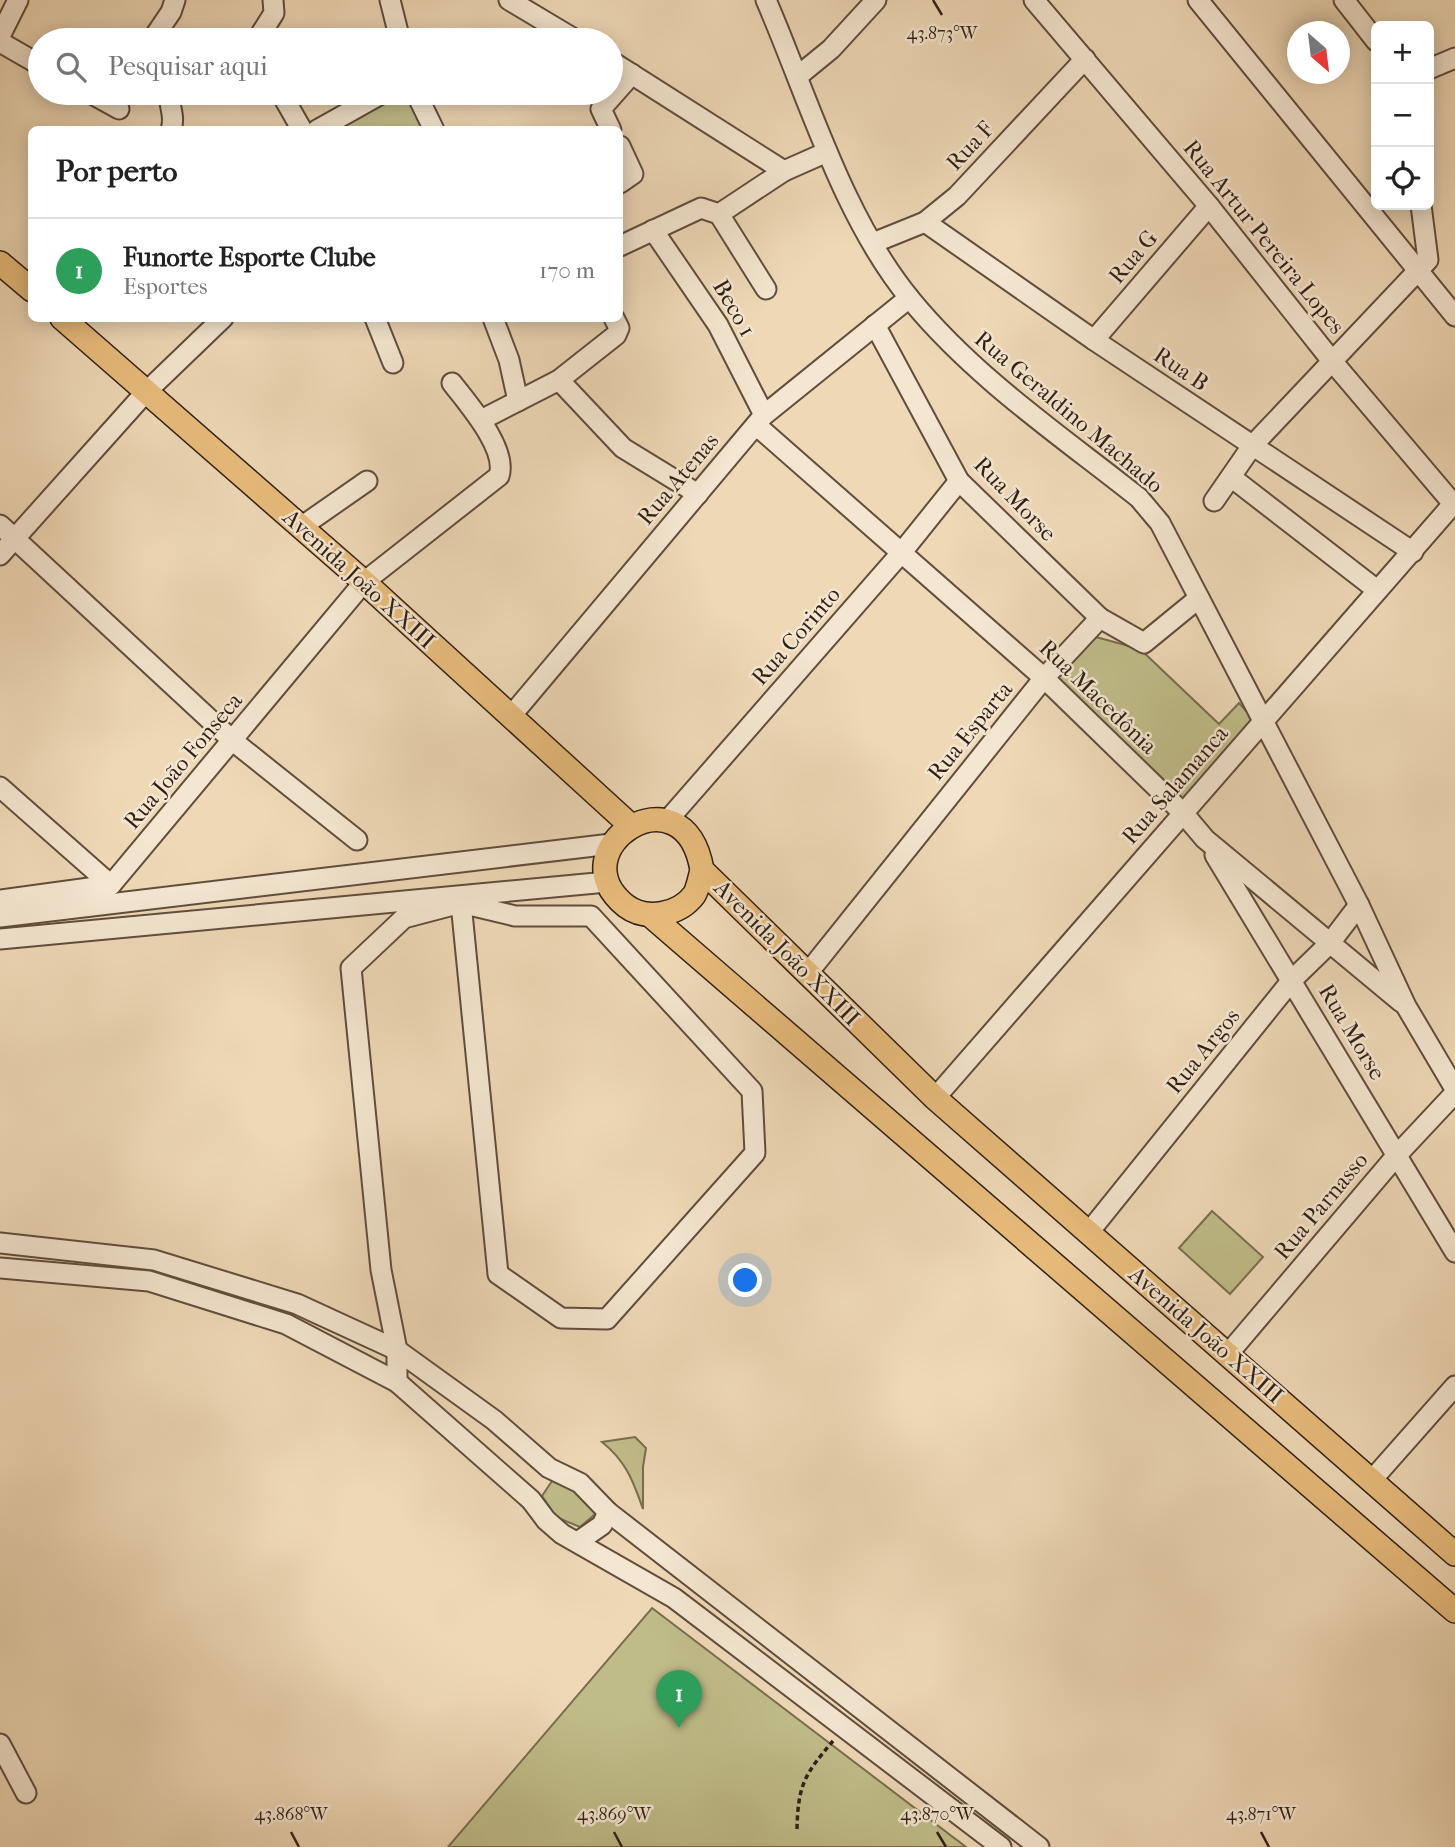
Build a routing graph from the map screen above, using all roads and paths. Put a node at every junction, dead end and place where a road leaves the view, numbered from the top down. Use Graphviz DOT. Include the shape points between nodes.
graph roads {
  1 [pos="18,0"];
  2 [pos="175,0"];
  3 [pos="273,0"];
  4 [pos="390,0"];
  5 [pos="509,0"];
  6 [pos="766,0"];
  7 [pos="876,0"];
  8 [pos="1034,0"];
  9 [pos="1198,0"];
  10 [pos="1344,0"];
  11 [pos="161,28"];
  12 [pos="265,28"];
  13 [pos="397,28"];
  14 [pos="556,28"];
  15 [pos="1371,35"];
  16 [pos="0,36"];
  17 [pos="0,42"];
  18 [pos="28,58"];
  19 [pos="1455,58"];
  20 [pos="1085,59"];
  21 [pos="1434,67"];
  22 [pos="623,68"];
  23 [pos="632,74"];
  24 [pos="798,75"];
  25 [pos="623,84"];
  26 [pos="112,105"];
  27 [pos="170,105"];
  28 [pos="288,105"];
  29 [pos="362,105"];
  30 [pos="422,105"];
  31 [pos="605,105"];
  32 [pos="119,109"];
  33 [pos="172,126"];
  34 [pos="300,126"];
  35 [pos="324,126"];
  36 [pos="432,126"];
  37 [pos="609,126"];
  38 [pos="623,152"];
  39 [pos="827,152"];
  40 [pos="784,171"];
  41 [pos="623,181"];
  42 [pos="1209,206"];
  43 [pos="1422,210"];
  44 [pos="712,211"];
  45 [pos="925,222"];
  46 [pos="653,230"];
  47 [pos="873,243"];
  48 [pos="623,245"];
  49 [pos="0,263"];
  50 [pos="1419,269"];
  51 [pos="28,286"];
  52 [pos="766,289"];
  53 [pos="909,298"];
  54 [pos="1455,316"];
  55 [pos="66,322"];
  56 [pos="219,322"];
  57 [pos="377,322"];
  58 [pos="495,322"];
  59 [pos="616,322"];
  60 [pos="875,326"];
  61 [pos="1094,340"];
  62 [pos="1332,361"];
  63 [pos="393,363"];
  64 [pos="559,380"];
  65 [pos="452,383"];
  66 [pos="145,393"];
  67 [pos="518,401"];
  68 [pos="481,420"];
  69 [pos="760,420"];
  70 [pos="1252,446"];
  71 [pos="1231,477"];
  72 [pos="367,481"];
  73 [pos="959,481"];
  74 [pos="698,494"];
  75 [pos="1214,501"];
  76 [pos="1454,505"];
  77 [pos="0,525"];
  78 [pos="301,527"];
  79 [pos="15,538"];
  80 [pos="902,552"];
  81 [pos="1413,552"];
  82 [pos="0,555"];
  83 [pos="364,582"];
  84 [pos="1377,590"];
  85 [pos="1199,598"];
  86 [pos="1100,618"];
  87 [pos="1044,678"];
  88 [pos="511,716"];
  89 [pos="1263,720"];
  90 [pos="233,741"];
  91 [pos="0,787"];
  92 [pos="1183,813"];
  93 [pos="667,821"];
  94 [pos="630,825"];
  95 [pos="1205,839"];
  96 [pos="357,840"];
  97 [pos="611,844"];
  98 [pos="702,870"];
  99 [pos="607,882"];
  100 [pos="111,885"];
  101 [pos="0,900"];
  102 [pos="461,903"];
  103 [pos="1359,905"];
  104 [pos="650,915"];
  105 [pos="0,918"];
  106 [pos="0,939"];
  107 [pos="1330,943"];
  108 [pos="807,974"];
  109 [pos="1292,981"];
  110 [pos="1406,1006"];
  111 [pos="1455,1091"];
  112 [pos="935,1098"];
  113 [pos="1397,1155"];
  114 [pos="1089,1231"];
  115 [pos="0,1243"];
  116 [pos="1455,1252"];
  117 [pos="154,1260"];
  118 [pos="0,1268"];
  119 [pos="149,1281"];
  120 [pos="397,1350"];
  121 [pos="1228,1354"];
  122 [pos="397,1382"];
  123 [pos="1455,1386"];
  124 [pos="549,1468"];
  125 [pos="1371,1481"];
  126 [pos="531,1500"];
  127 [pos="608,1512"];
  128 [pos="579,1541"];
  129 [pos="1455,1554"];
  130 [pos="1455,1611"];
  131 [pos="885,1729"];
  132 [pos="834,1740"];
  133 [pos="0,1744"];
  134 [pos="871,1747"];
  135 [pos="26,1793"];
  136 [pos="797,1829"];
  137 [pos="1001,1847"];
  138 [pos="1039,1847"];
  1 -- 16 [label="street"];
  2 -- 11 [label="street"];
  3 -- 12 [label="street" via="274,13"];
  4 -- 13 [label="street"];
  5 -- 14 [label="street"];
  6 -- 24 [label="street, Rua Geraldino Machado"];
  7 -- 24 [label="street" via="831,49"];
  8 -- 20 [label="street, Rua Artur Pereira Lopes"];
  9 -- 50 [label="street"];
  10 -- 15 [label="street"];
  17 -- 18 [label="street"];
  19 -- 21 [label="street"];
  20 -- 42 [label="street, Rua Artur Pereira Lopes"];
  20 -- 45 [label="street, Rua F" via="957,196"];
  22 -- 23 [label="street"];
  23 -- 25 [label="street"];
  23 -- 40 [label="street"];
  24 -- 39 [label="street, Rua Geraldino Machado"];
  26 -- 32 [label="street"];
  27 -- 33 [label="street"];
  28 -- 34 [label="street"];
  29 -- 35 [label="street"];
  30 -- 36 [label="street"];
  31 -- 37 [label="street" via="601,109"];
  38 -- 41 [label="street" via="633,174"];
  39 -- 40 [label="street"];
  39 -- 47 [label="street, Rua Geraldino Machado"];
  40 -- 44 [label="street"];
  42 -- 61 [label="street, Rua G"];
  42 -- 62 [label="street, Rua Artur Pereira Lopes"];
  43 -- 50 [label="street" via="1428,260"];
  44 -- 46 [label="street"];
  44 -- 52 [label="street"];
  45 -- 47 [label="street, Rua F"];
  45 -- 61 [label="street, Rua B"];
  46 -- 48 [label="street"];
  46 -- 69 [label="street, Beco 1" via="718,325"];
  47 -- 53 [label="street, Rua Geraldino Machado"];
  49 -- 51 [label="main road"];
  50 -- 54 [label="street"];
  50 -- 62 [label="street"];
  53 -- 60 [label="street, Rua Atenas"];
  53 -- 85 [label="street, Rua Geraldino Machado" via="972,365 1139,498 1160,523"];
  55 -- 66 [label="main road, Avenida João XXIII"];
  56 -- 66 [label="street"];
  57 -- 63 [label="street"];
  58 -- 67 [label="street"];
  59 -- 64 [label="street" via="616,335"];
  60 -- 69 [label="street, Rua Atenas"];
  60 -- 73 [label="street, Rua Morse"];
  61 -- 70 [label="street, Rua B"];
  62 -- 70 [label="street"];
  62 -- 76 [label="street, Rua Artur Pereira Lopes"];
  64 -- 67 [label="street"];
  64 -- 74 [label="street" via="623,448"];
  65 -- 68 [label="street"];
  66 -- 78 [label="main road, Avenida João XXIII"];
  66 -- 79 [label="street"];
  67 -- 68 [label="street"];
  68 -- 83 [label="street, Rua João Fonseca" via="502,468 499,476"];
  69 -- 74 [label="street, Rua Atenas"];
  69 -- 80 [label="street, Rua Macedônia"];
  70 -- 71 [label="street"];
  70 -- 81 [label="street, Rua B"];
  71 -- 75 [label="street"];
  71 -- 84 [label="street"];
  72 -- 78 [label="street"];
  73 -- 80 [label="street, Rua Corinto"];
  73 -- 86 [label="street, Rua Morse"];
  74 -- 88 [label="street, Rua Atenas"];
  76 -- 81 [label="street, Rua Salamanca"];
  77 -- 79 [label="street"];
  78 -- 83 [label="main road, Avenida João XXIII"];
  79 -- 82 [label="street"];
  79 -- 90 [label="street"];
  80 -- 87 [label="street, Rua Macedônia"];
  80 -- 93 [label="street, Rua Corinto"];
  81 -- 84 [label="street, Rua Salamanca"];
  83 -- 88 [label="main road, Avenida João XXIII"];
  83 -- 90 [label="street, Rua João Fonseca"];
  84 -- 89 [label="street, Rua Salamanca"];
  85 -- 86 [label="street" via="1144,643"];
  85 -- 89 [label="street, Rua Geraldino Machado"];
  86 -- 87 [label="street, Rua Esparta"];
  87 -- 92 [label="street, Rua Macedônia"];
  87 -- 108 [label="street, Rua Esparta"];
  88 -- 94 [label="main road, Avenida João XXIII"];
  89 -- 92 [label="street, Rua Salamanca"];
  89 -- 103 [label="street, Rua Geraldino Machado"];
  90 -- 96 [label="street"];
  90 -- 100 [label="street, Rua João Fonseca"];
  91 -- 100 [label="street"];
  92 -- 95 [label="street, Rua Macedônia"];
  92 -- 112 [label="street, Rua Salamanca"];
  93 -- 94 [label="main road" via="648,819"];
  93 -- 98 [label="main road, Avenida João XXIII" via="686,831 699,849"];
  94 -- 97 [label="main road"];
  95 -- 107 [label="street, Rua Macedônia"];
  95 -- 109 [label="street, Rua Morse"];
  97 -- 99 [label="main road" via="605,865"];
  97 -- 105 [label="street"];
  98 -- 104 [label="main road" via="694,895 675,911"];
  98 -- 108 [label="main road, Avenida João XXIII"];
  99 -- 104 [label="main road" via="631,910"];
  99 -- 106 [label="street"];
  100 -- 101 [label="street"];
  102 -- 102 [label="street" via="515,916 591,916 752,1091 755,1153 607,1319 561,1318 498,1274"];
  102 -- 120 [label="street" via="404,918 351,968 381,1270"];
  103 -- 107 [label="street, Rua Argos"];
  103 -- 110 [label="street, Rua Geraldino Machado"];
  104 -- 130 [label="main road, Avenida João XXIII"];
  107 -- 109 [label="street, Rua Argos"];
  107 -- 110 [label="street, Rua Macedônia"];
  108 -- 112 [label="main road, Avenida João XXIII"];
  109 -- 113 [label="street, Rua Morse"];
  109 -- 114 [label="street, Rua Argos"];
  110 -- 111 [label="street, Rua Geraldino Machado"];
  111 -- 113 [label="street, Rua Parnasso"];
  112 -- 114 [label="main road, Avenida João XXIII"];
  113 -- 116 [label="street, Rua Morse"];
  113 -- 121 [label="street, Rua Parnasso"];
  114 -- 121 [label="main road, Avenida João XXIII"];
  115 -- 117 [label="street"];
  117 -- 119 [label="street"];
  117 -- 120 [label="street" via="297,1304"];
  118 -- 119 [label="street"];
  119 -- 122 [label="street" via="286,1324"];
  120 -- 122 [label="street"];
  120 -- 124 [label="street" via="494,1420"];
  121 -- 125 [label="main road, Avenida João XXIII"];
  122 -- 126 [label="street"];
  123 -- 125 [label="street"];
  124 -- 126 [label="street" via="535,1485"];
  124 -- 127 [label="street" via="580,1483"];
  125 -- 129 [label="main road, Avenida João XXIII"];
  126 -- 128 [label="street" via="554,1527"];
  127 -- 128 [label="street" via="603,1525"];
  127 -- 131 [label="street"];
  128 -- 134 [label="street" via="674,1598"];
  131 -- 134 [label="street"];
  131 -- 138 [label="street"];
  132 -- 136 [label="path" via="807,1771"];
  133 -- 135 [label="street"];
  134 -- 137 [label="street"];
}
